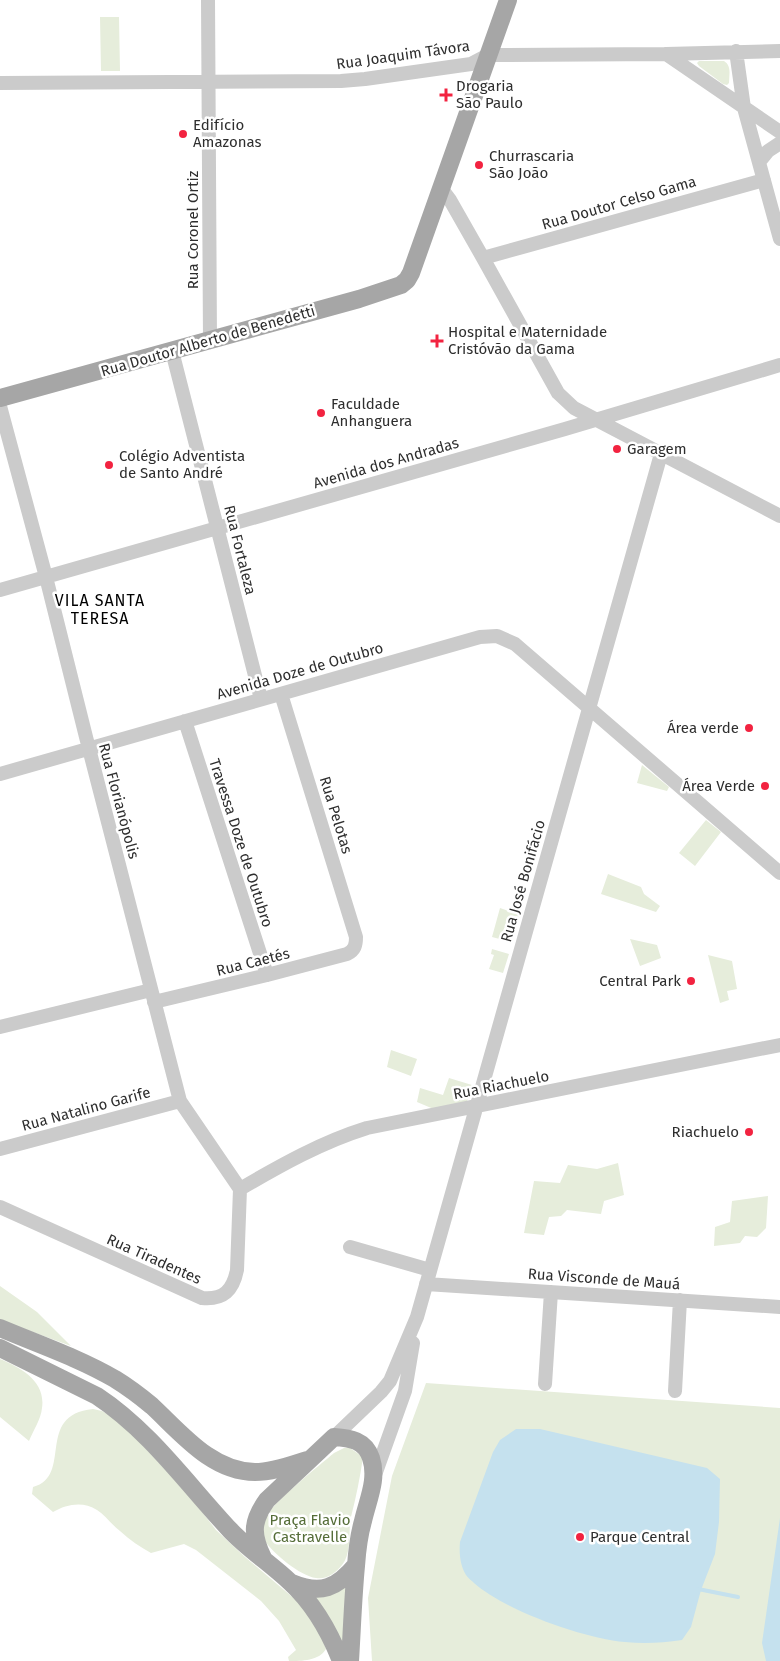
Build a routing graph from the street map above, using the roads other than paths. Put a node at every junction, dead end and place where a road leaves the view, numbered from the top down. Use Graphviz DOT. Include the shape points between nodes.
graph roads {
  1 [pos="208,0"];
  2 [pos="508,0"];
  3 [pos="780,51"];
  4 [pos="736,52"];
  5 [pos="666,54"];
  6 [pos="488,55"];
  7 [pos="0,83"];
  8 [pos="209,83"];
  9 [pos="744,108"];
  10 [pos="780,132"];
  11 [pos="780,143"];
  12 [pos="759,162"];
  13 [pos="764,180"];
  14 [pos="441,188"];
  15 [pos="780,239"];
  16 [pos="484,258"];
  17 [pos="210,341"];
  18 [pos="172,351"];
  19 [pos="780,365"];
  20 [pos="0,398"];
  21 [pos="0,406"];
  22 [pos="596,420"];
  23 [pos="661,454"];
  24 [pos="780,516"];
  25 [pos="217,529"];
  26 [pos="46,577"];
  27 [pos="0,590"];
  28 [pos="281,694"];
  29 [pos="260,700"];
  30 [pos="588,708"];
  31 [pos="185,721"];
  32 [pos="88,749"];
  33 [pos="0,774"];
  34 [pos="780,872"];
  35 [pos="356,947"];
  36 [pos="267,976"];
  37 [pos="153,996"];
  38 [pos="0,1027"];
  39 [pos="780,1045"];
  40 [pos="180,1101"];
  41 [pos="476,1106"];
  42 [pos="0,1149"];
  43 [pos="273,1169"];
  44 [pos="240,1189"];
  45 [pos="0,1207"];
  46 [pos="239,1220"];
  47 [pos="350,1247"];
  48 [pos="430,1270"];
  49 [pos="426,1284"];
  50 [pos="551,1292"];
  51 [pos="680,1300"];
  52 [pos="780,1307"];
  53 [pos="416,1318"];
  54 [pos="0,1328"];
  55 [pos="0,1348"];
  56 [pos="546,1384"];
  57 [pos="675,1391"];
  58 [pos="334,1437"];
  59 [pos="310,1459"];
  60 [pos="375,1475"];
  61 [pos="264,1559"];
  62 [pos="356,1565"];
  63 [pos="291,1583"];
  64 [pos="341,1661"];
  65 [pos="350,1661"];
  1 -- 8 [label="street, Rua Coronel Ortiz"];
  2 -- 6 [label="main road"];
  3 -- 4 [label="street, Rua Joaquim Távora"];
  4 -- 5 [label="street, Rua Joaquim Távora"];
  4 -- 9 [label="street"];
  5 -- 6 [label="street, Rua Joaquim Távora"];
  5 -- 9 [label="street"];
  6 -- 8 [label="street, Rua Joaquim Távora" via="471,64 352,81"];
  6 -- 14 [label="main road"];
  7 -- 8 [label="street, Rua Joaquim Távora"];
  8 -- 17 [label="street, Rua Coronel Ortiz"];
  9 -- 10 [label="street"];
  9 -- 12 [label="street"];
  11 -- 12 [label="street"];
  12 -- 13 [label="street"];
  13 -- 15 [label="street"];
  13 -- 16 [label="street, Rua Doutor Celso Gama"];
  14 -- 16 [label="street"];
  14 -- 17 [label="main road, Rua Doutor Alberto de Benedetti" via="406,280 393,288"];
  16 -- 22 [label="street" via="558,393 574,408"];
  17 -- 18 [label="main road, Rua Doutor Alberto de Benedetti"];
  18 -- 20 [label="main road, Rua Doutor Alberto de Benedetti"];
  18 -- 25 [label="street, Rua Fortaleza"];
  19 -- 22 [label="street, Avenida dos Andradas"];
  21 -- 26 [label="street, Rua Florianópolis"];
  22 -- 23 [label="street"];
  22 -- 25 [label="street, Avenida dos Andradas"];
  23 -- 24 [label="street"];
  23 -- 30 [label="street, Rua José Bonifácio"];
  25 -- 26 [label="street, Avenida dos Andradas"];
  25 -- 29 [label="street, Rua Fortaleza"];
  26 -- 27 [label="street, Avenida dos Andradas"];
  26 -- 32 [label="street, Rua Florianópolis"];
  28 -- 29 [label="street, Avenida Doze de Outubro"];
  28 -- 30 [label="street, Avenida Doze de Outubro" via="497,636 515,644"];
  28 -- 35 [label="street, Rua Pelotas" via="356,937"];
  29 -- 31 [label="street, Avenida Doze de Outubro"];
  30 -- 34 [label="street, Avenida Doze de Outubro"];
  30 -- 41 [label="street, Rua José Bonifácio"];
  31 -- 32 [label="street, Avenida Doze de Outubro"];
  31 -- 36 [label="street, Travessa Doze de Outubro"];
  32 -- 33 [label="street, Avenida Doze de Outubro"];
  32 -- 37 [label="street, Rua Florianópolis"];
  35 -- 36 [label="street, Rua Caetés" via="347,954"];
  36 -- 37 [label="street, Rua Caetés"];
  37 -- 38 [label="street, Rua Caetés"];
  37 -- 40 [label="street, Rua Florianópolis"];
  39 -- 41 [label="street, Rua Riachuelo"];
  40 -- 42 [label="street, Rua Natalino Garife"];
  40 -- 44 [label="street, Rua Florianópolis"];
  41 -- 43 [label="street, Rua Riachuelo" via="358,1130"];
  41 -- 48 [label="street, Rua José Bonifácio"];
  43 -- 44 [label="street, Rua Riachuelo"];
  43 -- 46 [label="street, Rua Tiradentes" via="250,1197"];
  44 -- 46 [label="street, Rua Tiradentes"];
  45 -- 46 [label="street, Rua Tiradentes" via="202,1298 212,1299 227,1292 235,1281"];
  47 -- 48 [label="street"];
  48 -- 49 [label="street, Rua José Bonifácio"];
  49 -- 50 [label="street, Rua Visconde de Mauá"];
  49 -- 53 [label="street, Rua José Bonifácio"];
  50 -- 51 [label="street, Rua Visconde de Mauá"];
  50 -- 56 [label="street"];
  51 -- 52 [label="street, Rua Visconde de Mauá"];
  51 -- 57 [label="street"];
  53 -- 58 [label="street, Rua José Bonifácio" via="390,1381"];
  53 -- 60 [label="street, Rua José Bonifácio" via="405,1391"];
  54 -- 59 [label="main road" via="115,1379 220,1463 256,1472"];
  55 -- 61 [label="main road" via="112,1406 171,1461 232,1532"];
  58 -- 59 [label="main road"];
  58 -- 60 [label="main road" via="357,1440 363,1445"];
  59 -- 61 [label="main road" via="260,1509 254,1535"];
  60 -- 62 [label="main road" via="362,1523"];
  61 -- 63 [label="main road"];
  62 -- 63 [label="main road" via="340,1582 320,1590 305,1589"];
  62 -- 65 [label="main road"];
  63 -- 64 [label="main road" via="316,1613"];
}
